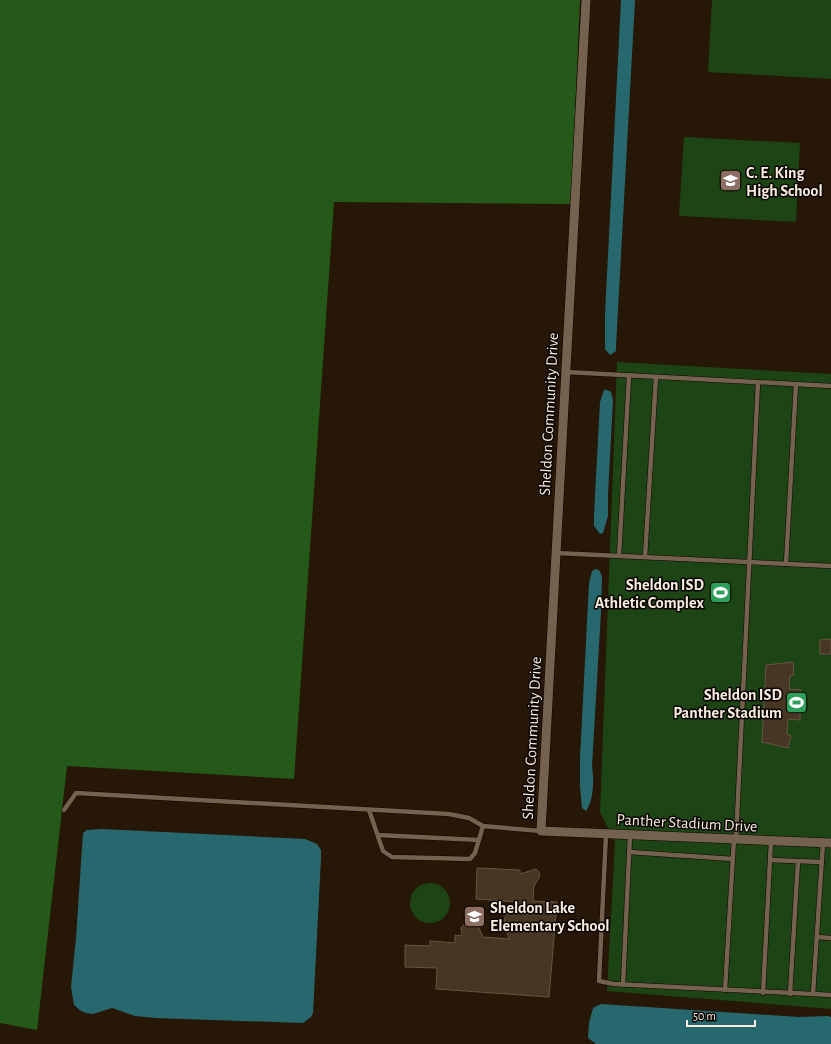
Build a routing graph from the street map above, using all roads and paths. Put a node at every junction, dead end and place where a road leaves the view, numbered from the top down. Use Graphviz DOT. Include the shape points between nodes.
graph roads {
  1 [pos="586,0"];
  2 [pos="566,372"];
  3 [pos="629,376"];
  4 [pos="656,377"];
  5 [pos="758,382"];
  6 [pos="796,384"];
  7 [pos="831,386"];
  8 [pos="556,553"];
  9 [pos="620,556"];
  10 [pos="645,557"];
  11 [pos="750,562"];
  12 [pos="786,564"];
  13 [pos="831,566"];
  14 [pos="64,810"];
  15 [pos="369,810"];
  16 [pos="483,826"];
  17 [pos="541,830"];
  18 [pos="606,833"];
  19 [pos="630,834"];
  20 [pos="378,835"];
  21 [pos="735,839"];
  22 [pos="479,840"];
  23 [pos="771,841"];
  24 [pos="827,843"];
  25 [pos="629,852"];
  26 [pos="733,859"];
  27 [pos="770,860"];
  28 [pos="798,861"];
  29 [pos="822,862"];
  30 [pos="817,937"];
  31 [pos="831,938"];
  32 [pos="623,985"];
  33 [pos="725,990"];
  34 [pos="763,992"];
  35 [pos="790,994"];
  36 [pos="814,994"];
  37 [pos="831,995"];
  1 -- 2 [label="street, Sheldon Community Drive"];
  2 -- 3 [label="lane"];
  2 -- 8 [label="street, Sheldon Community Drive"];
  3 -- 4 [label="lane"];
  3 -- 9 [label="lane"];
  4 -- 5 [label="lane"];
  4 -- 10 [label="lane"];
  5 -- 6 [label="lane"];
  5 -- 11 [label="lane"];
  6 -- 7 [label="lane"];
  6 -- 12 [label="lane"];
  8 -- 9 [label="lane"];
  8 -- 17 [label="street, Sheldon Community Drive"];
  9 -- 10 [label="lane"];
  10 -- 11 [label="lane"];
  11 -- 12 [label="lane"];
  11 -- 21 [label="lane"];
  12 -- 13 [label="lane"];
  14 -- 15 [label="lane" via="76,793"];
  15 -- 16 [label="lane" via="449,814 469,818"];
  15 -- 20 [label="lane"];
  16 -- 17 [label="lane"];
  16 -- 22 [label="lane"];
  17 -- 18 [label="street, Panther Stadium Drive"];
  18 -- 19 [label="street, Panther Stadium Drive"];
  18 -- 32 [label="lane" via="599,981"];
  19 -- 21 [label="street, Panther Stadium Drive"];
  19 -- 25 [label="lane"];
  20 -- 22 [label="lane"];
  20 -- 22 [label="lane" via="383,851 392,857 470,859"];
  21 -- 23 [label="street, Panther Stadium Drive"];
  21 -- 26 [label="lane"];
  23 -- 24 [label="street, Panther Stadium Drive"];
  23 -- 27 [label="lane"];
  24 -- 29 [label="lane"];
  25 -- 26 [label="lane"];
  25 -- 32 [label="lane"];
  26 -- 33 [label="lane"];
  27 -- 28 [label="lane"];
  27 -- 34 [label="lane"];
  28 -- 29 [label="lane"];
  28 -- 35 [label="lane"];
  29 -- 30 [label="lane"];
  30 -- 31 [label="lane"];
  30 -- 36 [label="lane"];
  32 -- 33 [label="lane"];
  33 -- 34 [label="lane"];
  34 -- 35 [label="lane"];
  35 -- 36 [label="lane"];
  36 -- 37 [label="lane"];
}
